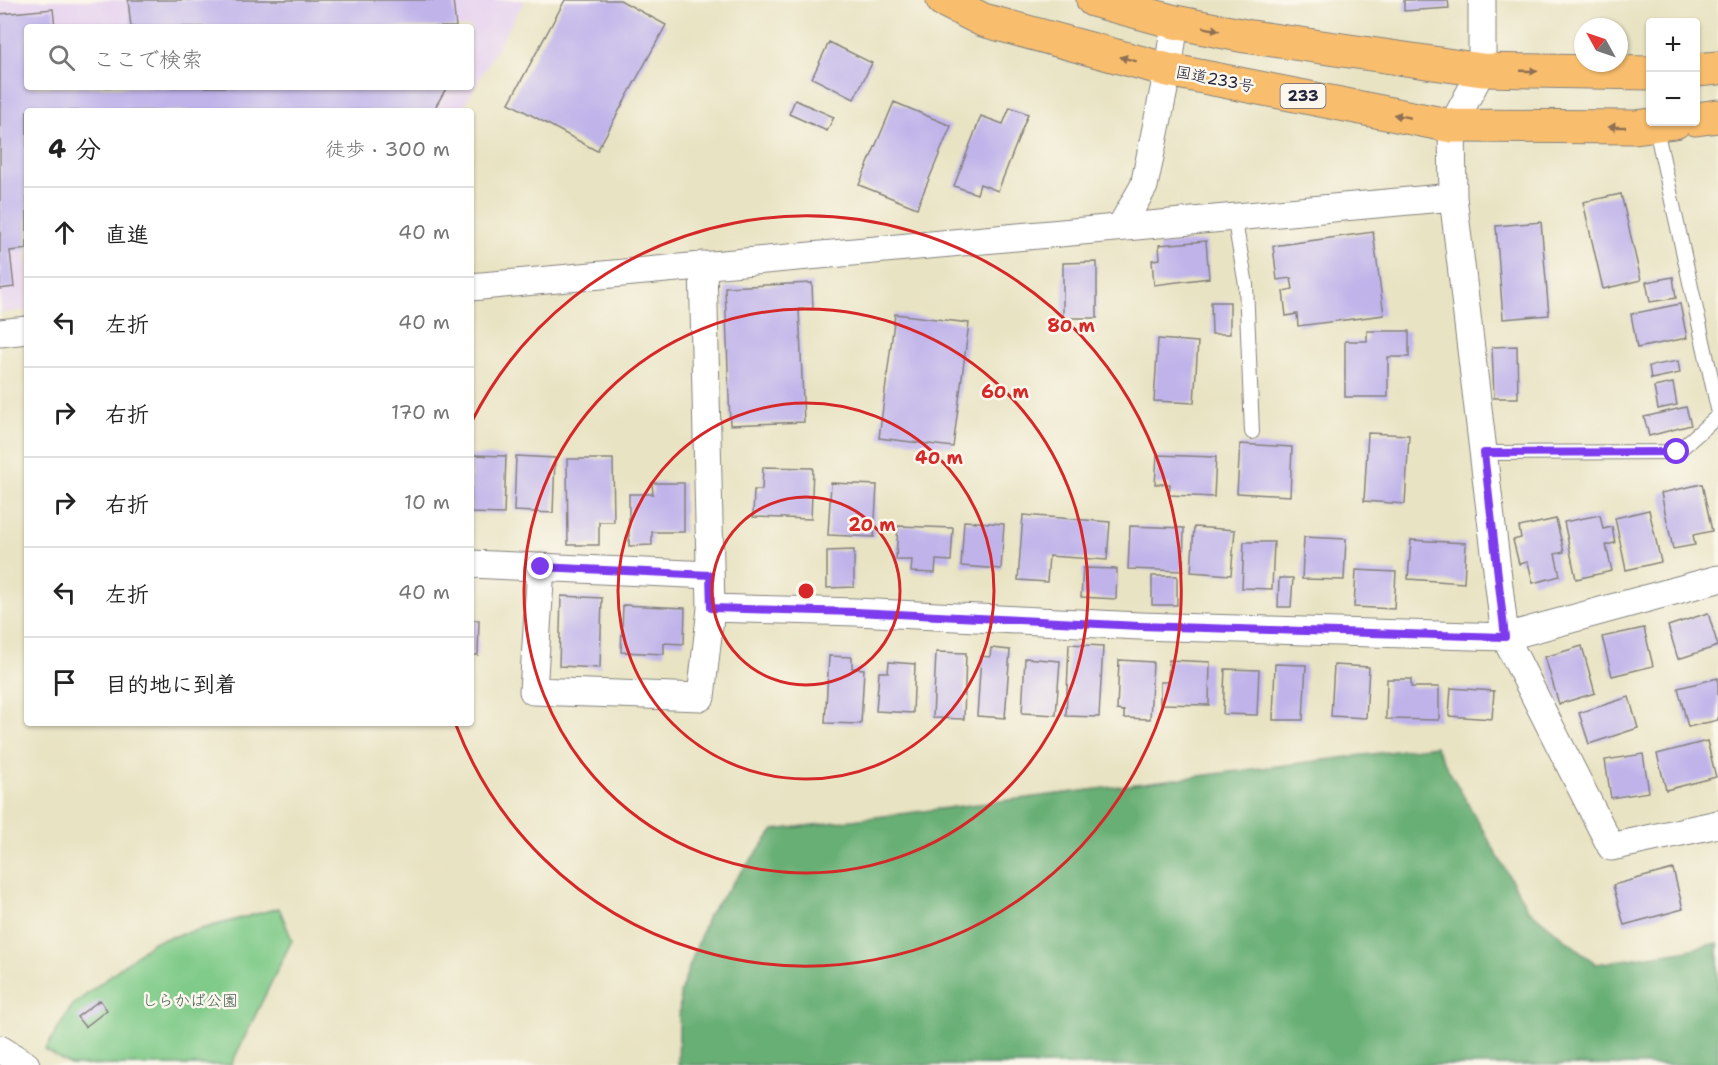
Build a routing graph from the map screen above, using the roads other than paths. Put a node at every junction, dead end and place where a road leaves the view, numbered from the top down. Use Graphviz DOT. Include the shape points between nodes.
graph roads {
  1 [pos="943,0"];
  2 [pos="1093,0"];
  3 [pos="1482,0"];
  4 [pos="1175,22"];
  5 [pos="1718,68"];
  6 [pos="1168,70"];
  7 [pos="1482,70"];
  8 [pos="1700,70"];
  9 [pos="1646,73"];
  10 [pos="1718,116"];
  11 [pos="1700,118"];
  12 [pos="1452,126"];
  13 [pos="1646,126"];
  14 [pos="1666,126"];
  15 [pos="1453,197"];
  16 [pos="1234,216"];
  17 [pos="1122,226"];
  18 [pos="703,265"];
  19 [pos="474,287"];
  20 [pos="24,330"];
  21 [pos="0,333"];
  22 [pos="1712,352"];
  23 [pos="1718,409"];
  24 [pos="1718,416"];
  25 [pos="1252,432"];
  26 [pos="1484,453"];
  27 [pos="474,564"];
  28 [pos="541,567"];
  29 [pos="710,575"];
  30 [pos="1718,579"];
  31 [pos="711,608"];
  32 [pos="1505,637"];
  33 [pos="1718,824"];
  6 -- 1 [label="highway, 国道233号 / 233, one-way" via="983,21"];
  2 -- 4 [label="highway"];
  3 -- 7 [label="street"];
  4 -- 6 [label="street"];
  4 -- 7 [label="highway, one-way" via="1245,36"];
  5 -- 8 [label="highway"];
  12 -- 6 [label="highway, 国道233号 / 233, one-way"];
  6 -- 17 [label="street" via="1144,186"];
  7 -- 9 [label="highway, one-way"];
  7 -- 12 [label="street"];
  10 -- 11 [label="highway"];
  13 -- 12 [label="highway, 国道233号 / 233, one-way"];
  12 -- 15 [label="street"];
  14 -- 22 [label="lane"];
  15 -- 16 [label="street"];
  15 -- 26 [label="street"];
  16 -- 17 [label="street"];
  16 -- 25 [label="lane" via="1246,285"];
  17 -- 18 [label="street"];
  18 -- 19 [label="street"];
  18 -- 29 [label="street"];
  20 -- 21 [label="street"];
  22 -- 23 [label="lane"];
  24 -- 26 [label="lane" via="1677,452"];
  26 -- 32 [label="street"];
  27 -- 28 [label="street"];
  28 -- 29 [label="street"];
  28 -- 31 [label="street" via="533,691 701,697"];
  29 -- 31 [label="street"];
  30 -- 32 [label="street"];
  31 -- 32 [label="street"];
  32 -- 33 [label="street" via="1611,847"];
}
